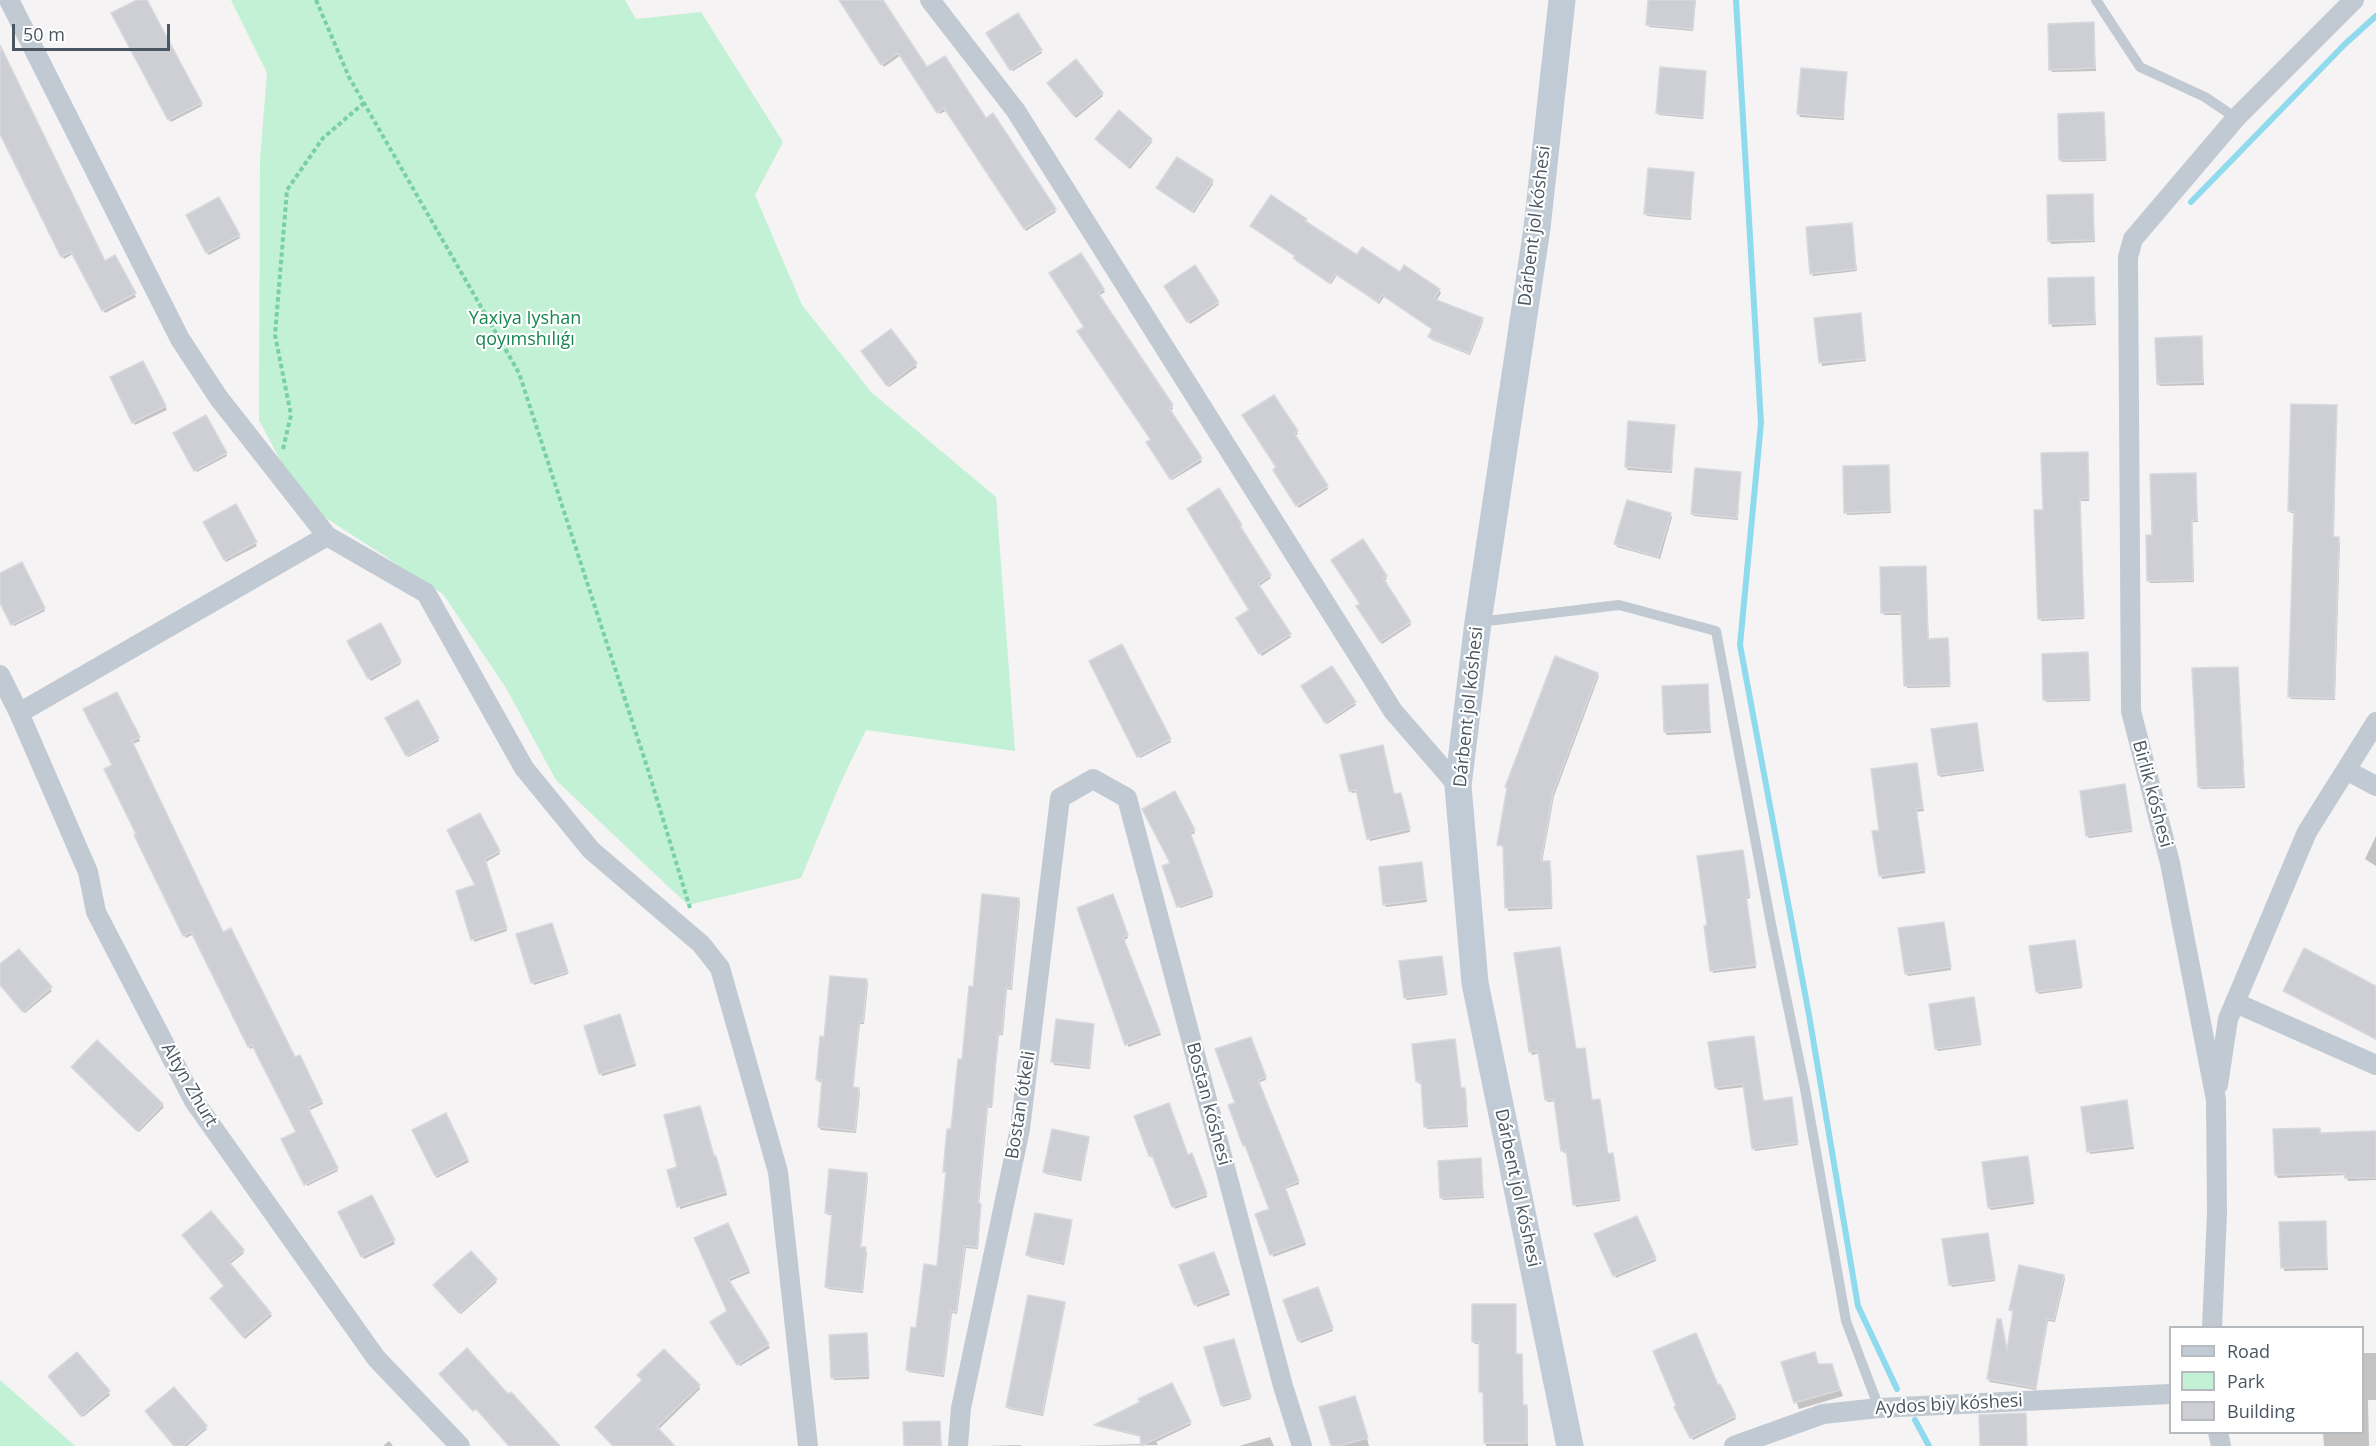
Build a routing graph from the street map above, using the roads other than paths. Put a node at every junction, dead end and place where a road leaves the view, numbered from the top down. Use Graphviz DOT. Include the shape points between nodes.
graph roads {
  1 [pos="9,0"];
  2 [pos="930,0"];
  3 [pos="1562,0"];
  4 [pos="2096,0"];
  5 [pos="2354,0"];
  6 [pos="2236,118"];
  7 [pos="327,536"];
  8 [pos="1478,622"];
  9 [pos="0,675"];
  10 [pos="19,712"];
  11 [pos="2376,722"];
  12 [pos="2346,770"];
  13 [pos="1093,779"];
  14 [pos="1458,786"];
  15 [pos="2376,786"];
  16 [pos="2235,1003"];
  17 [pos="2376,1065"];
  18 [pos="2216,1100"];
  19 [pos="2212,1326"];
  20 [pos="2169,1394"];
  21 [pos="1879,1408"];
  22 [pos="460,1446"];
  23 [pos="808,1446"];
  24 [pos="958,1446"];
  25 [pos="1302,1446"];
  26 [pos="1570,1446"];
  27 [pos="1734,1446"];
  1 -- 7 [label="street" via="180,339 218,397"];
  2 -- 14 [label="street" via="1016,111 1393,711"];
  3 -- 8 [label="main road, Dárbent jol kóshesi" via="1537,228"];
  4 -- 6 [label="lane" via="2140,67 2205,98"];
  5 -- 6 [label="street"];
  6 -- 18 [label="street, Birlik kóshesi" via="2133,239 2128,257 2131,711 2170,863"];
  7 -- 10 [label="street"];
  7 -- 23 [label="street" via="426,593 524,768 591,850 701,944 720,968 778,1172"];
  8 -- 14 [label="main road, Dárbent jol kóshesi"];
  8 -- 21 [label="lane" via="1619,605 1716,632 1846,1321"];
  9 -- 10 [label="street, Altyn Zhurt"];
  10 -- 22 [label="street, Altyn Zhurt" via="88,872 96,912 194,1101 376,1358"];
  11 -- 12 [label="street"];
  12 -- 15 [label="street"];
  12 -- 16 [label="street" via="2307,832"];
  13 -- 24 [label="street, Bostan ótkeli" via="1060,798 1020,1129 961,1408"];
  13 -- 25 [label="street, Bostan kóshesi" via="1127,798"];
  14 -- 26 [label="main road, Dárbent jol kóshesi" via="1475,983"];
  16 -- 17 [label="street"];
  16 -- 18 [label="street" via="2228,1019"];
  18 -- 19 [label="street, Birlik kóshesi"];
  20 -- 21 [label="street, Aydos biy kóshesi"];
  21 -- 27 [label="street, Aydos biy kóshesi" via="1823,1414"];
}
